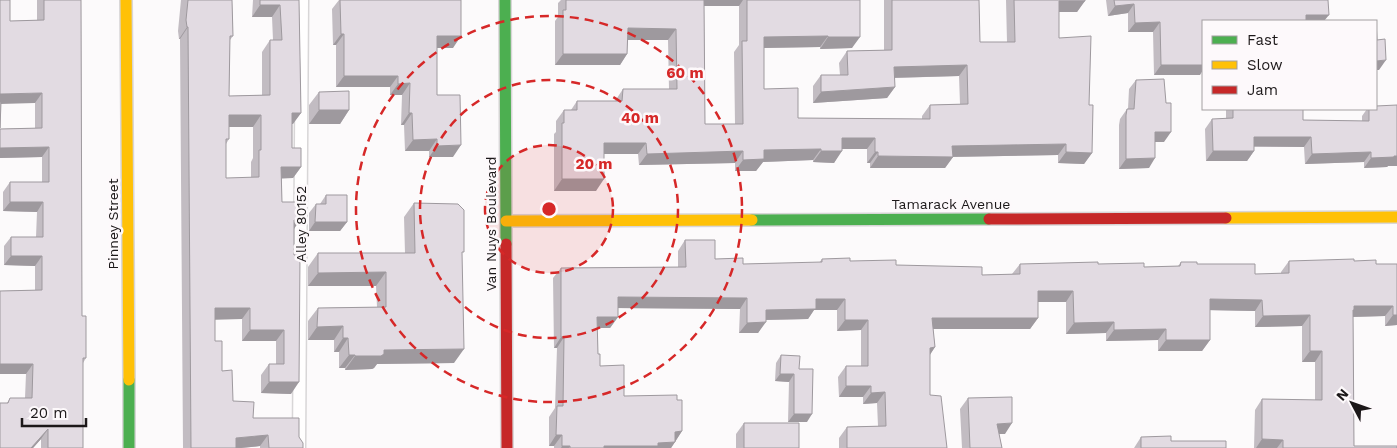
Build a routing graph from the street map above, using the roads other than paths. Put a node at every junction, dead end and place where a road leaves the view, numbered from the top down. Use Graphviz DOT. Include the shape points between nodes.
graph roads {
  1 [pos="126,0"];
  2 [pos="302,0"];
  3 [pos="505,0"];
  4 [pos="1397,217"];
  5 [pos="506,221"];
  6 [pos="129,448"];
  7 [pos="299,448"];
  8 [pos="507,448"];
  1 -- 6 [label="street, Pinney Street"];
  2 -- 7 [label="lane, Alley 80152"];
  3 -- 5 [label="street, Van Nuys Boulevard"];
  4 -- 5 [label="street, Tamarack Avenue"];
  5 -- 8 [label="street, Van Nuys Boulevard"];
}
